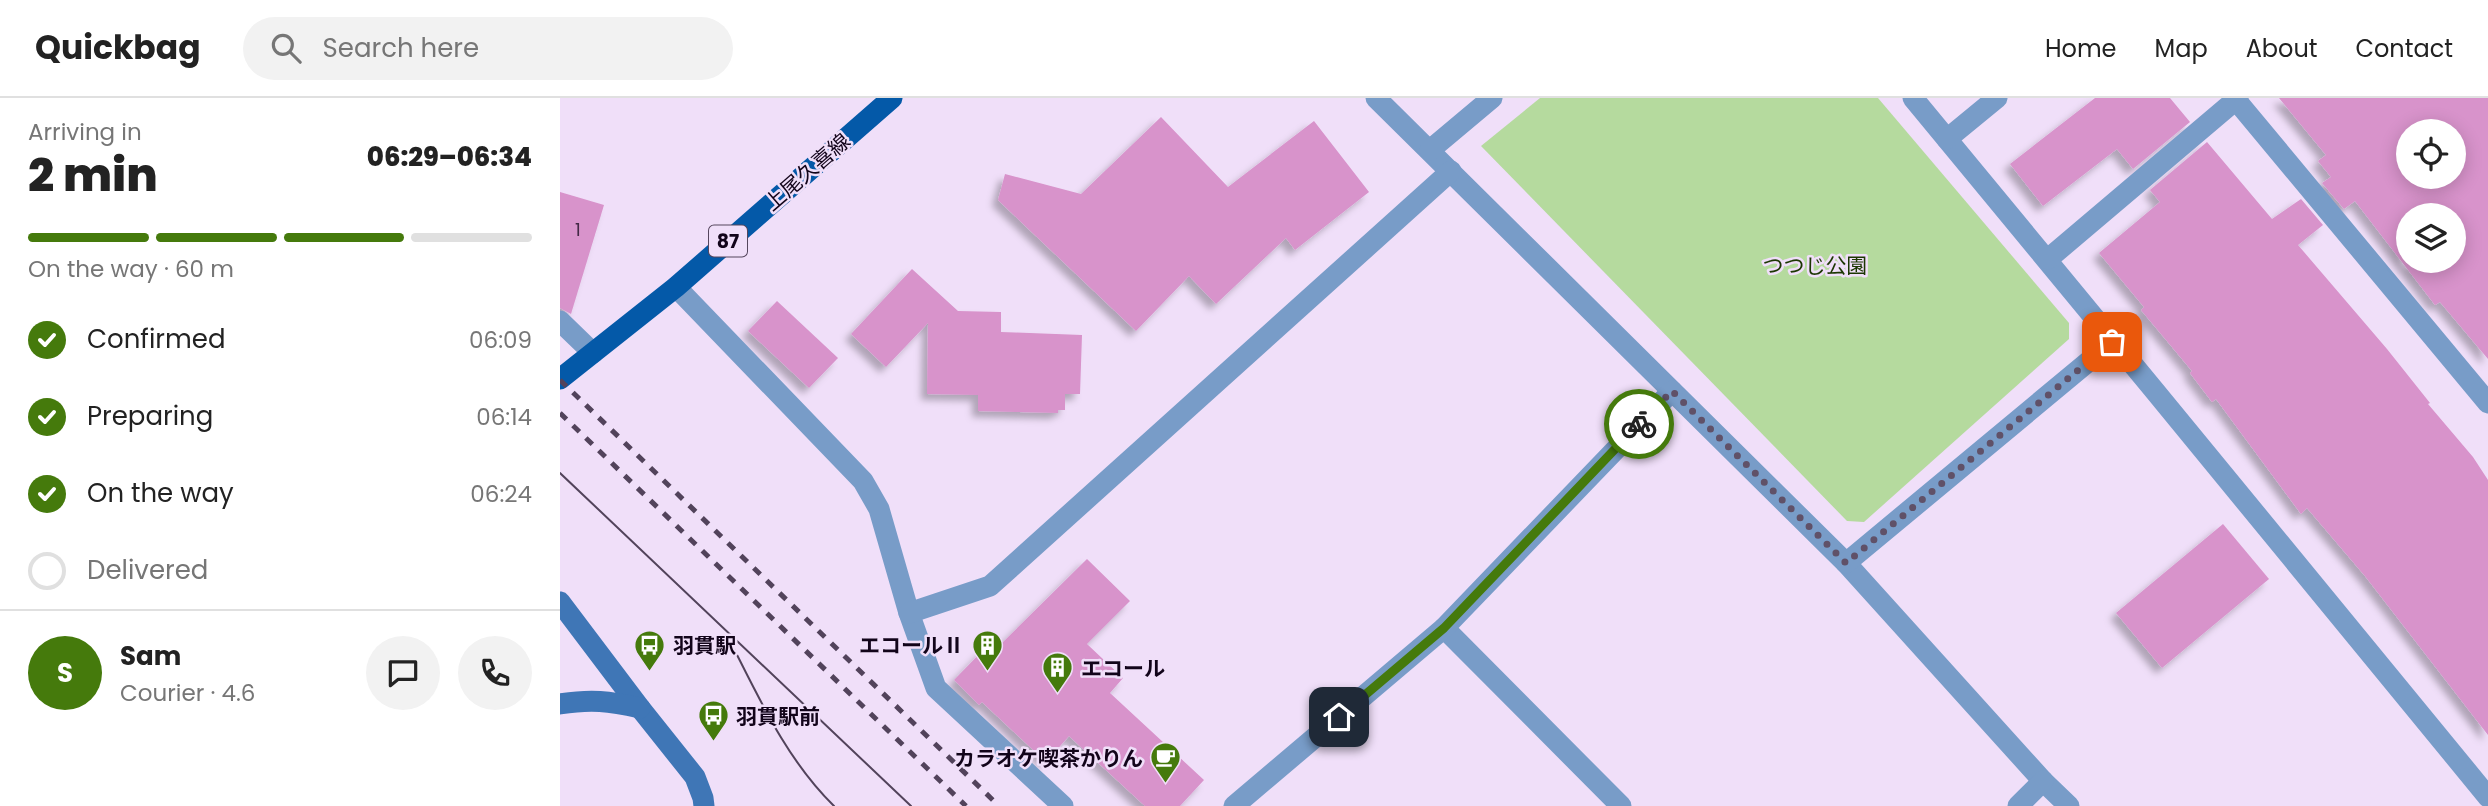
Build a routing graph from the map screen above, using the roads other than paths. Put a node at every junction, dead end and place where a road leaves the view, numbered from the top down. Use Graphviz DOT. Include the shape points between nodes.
graph roads {
  1 [pos="1376,98"];
  2 [pos="1492,98"];
  3 [pos="1913,98"];
  4 [pos="1997,98"];
  5 [pos="890,99"];
  6 [pos="2237,99"];
  7 [pos="1947,139"];
  8 [pos="1430,150"];
  9 [pos="1451,171"];
  10 [pos="2049,259"];
  11 [pos="676,287"];
  12 [pos="560,321"];
  13 [pos="2112,342"];
  14 [pos="593,353"];
  15 [pos="560,379"];
  16 [pos="1672,391"];
  17 [pos="2488,403"];
  18 [pos="1846,563"];
  19 [pos="560,602"];
  20 [pos="909,613"];
  21 [pos="1444,628"];
  22 [pos="560,704"];
  23 [pos="640,708"];
  24 [pos="2043,781"];
  25 [pos="2488,797"];
  26 [pos="704,806"];
  27 [pos="1063,806"];
  28 [pos="1234,806"];
  29 [pos="1621,806"];
  30 [pos="2018,806"];
  31 [pos="2069,806"];
  1 -- 8 [label="street"];
  2 -- 8 [label="street"];
  3 -- 7 [label="street"];
  4 -- 7 [label="street"];
  5 -- 11 [label="main road, 上尾久喜線 / 87"];
  6 -- 10 [label="street"];
  6 -- 17 [label="street"];
  7 -- 10 [label="street"];
  8 -- 9 [label="street"];
  9 -- 16 [label="street"];
  9 -- 20 [label="street" via="990,586"];
  10 -- 13 [label="street"];
  11 -- 14 [label="main road, 上尾久喜線 / 87"];
  11 -- 20 [label="street" via="863,481 879,509"];
  12 -- 14 [label="street"];
  13 -- 18 [label="street"];
  13 -- 25 [label="street"];
  14 -- 15 [label="main road, 上尾久喜線 / 87"];
  16 -- 18 [label="street"];
  16 -- 21 [label="street"];
  18 -- 24 [label="street"];
  19 -- 23 [label="street"];
  20 -- 27 [label="street" via="936,688"];
  21 -- 28 [label="street"];
  21 -- 29 [label="street"];
  22 -- 23 [label="street" via="590,699"];
  23 -- 26 [label="street" via="695,777"];
  24 -- 30 [label="street"];
  24 -- 31 [label="street"];
}
